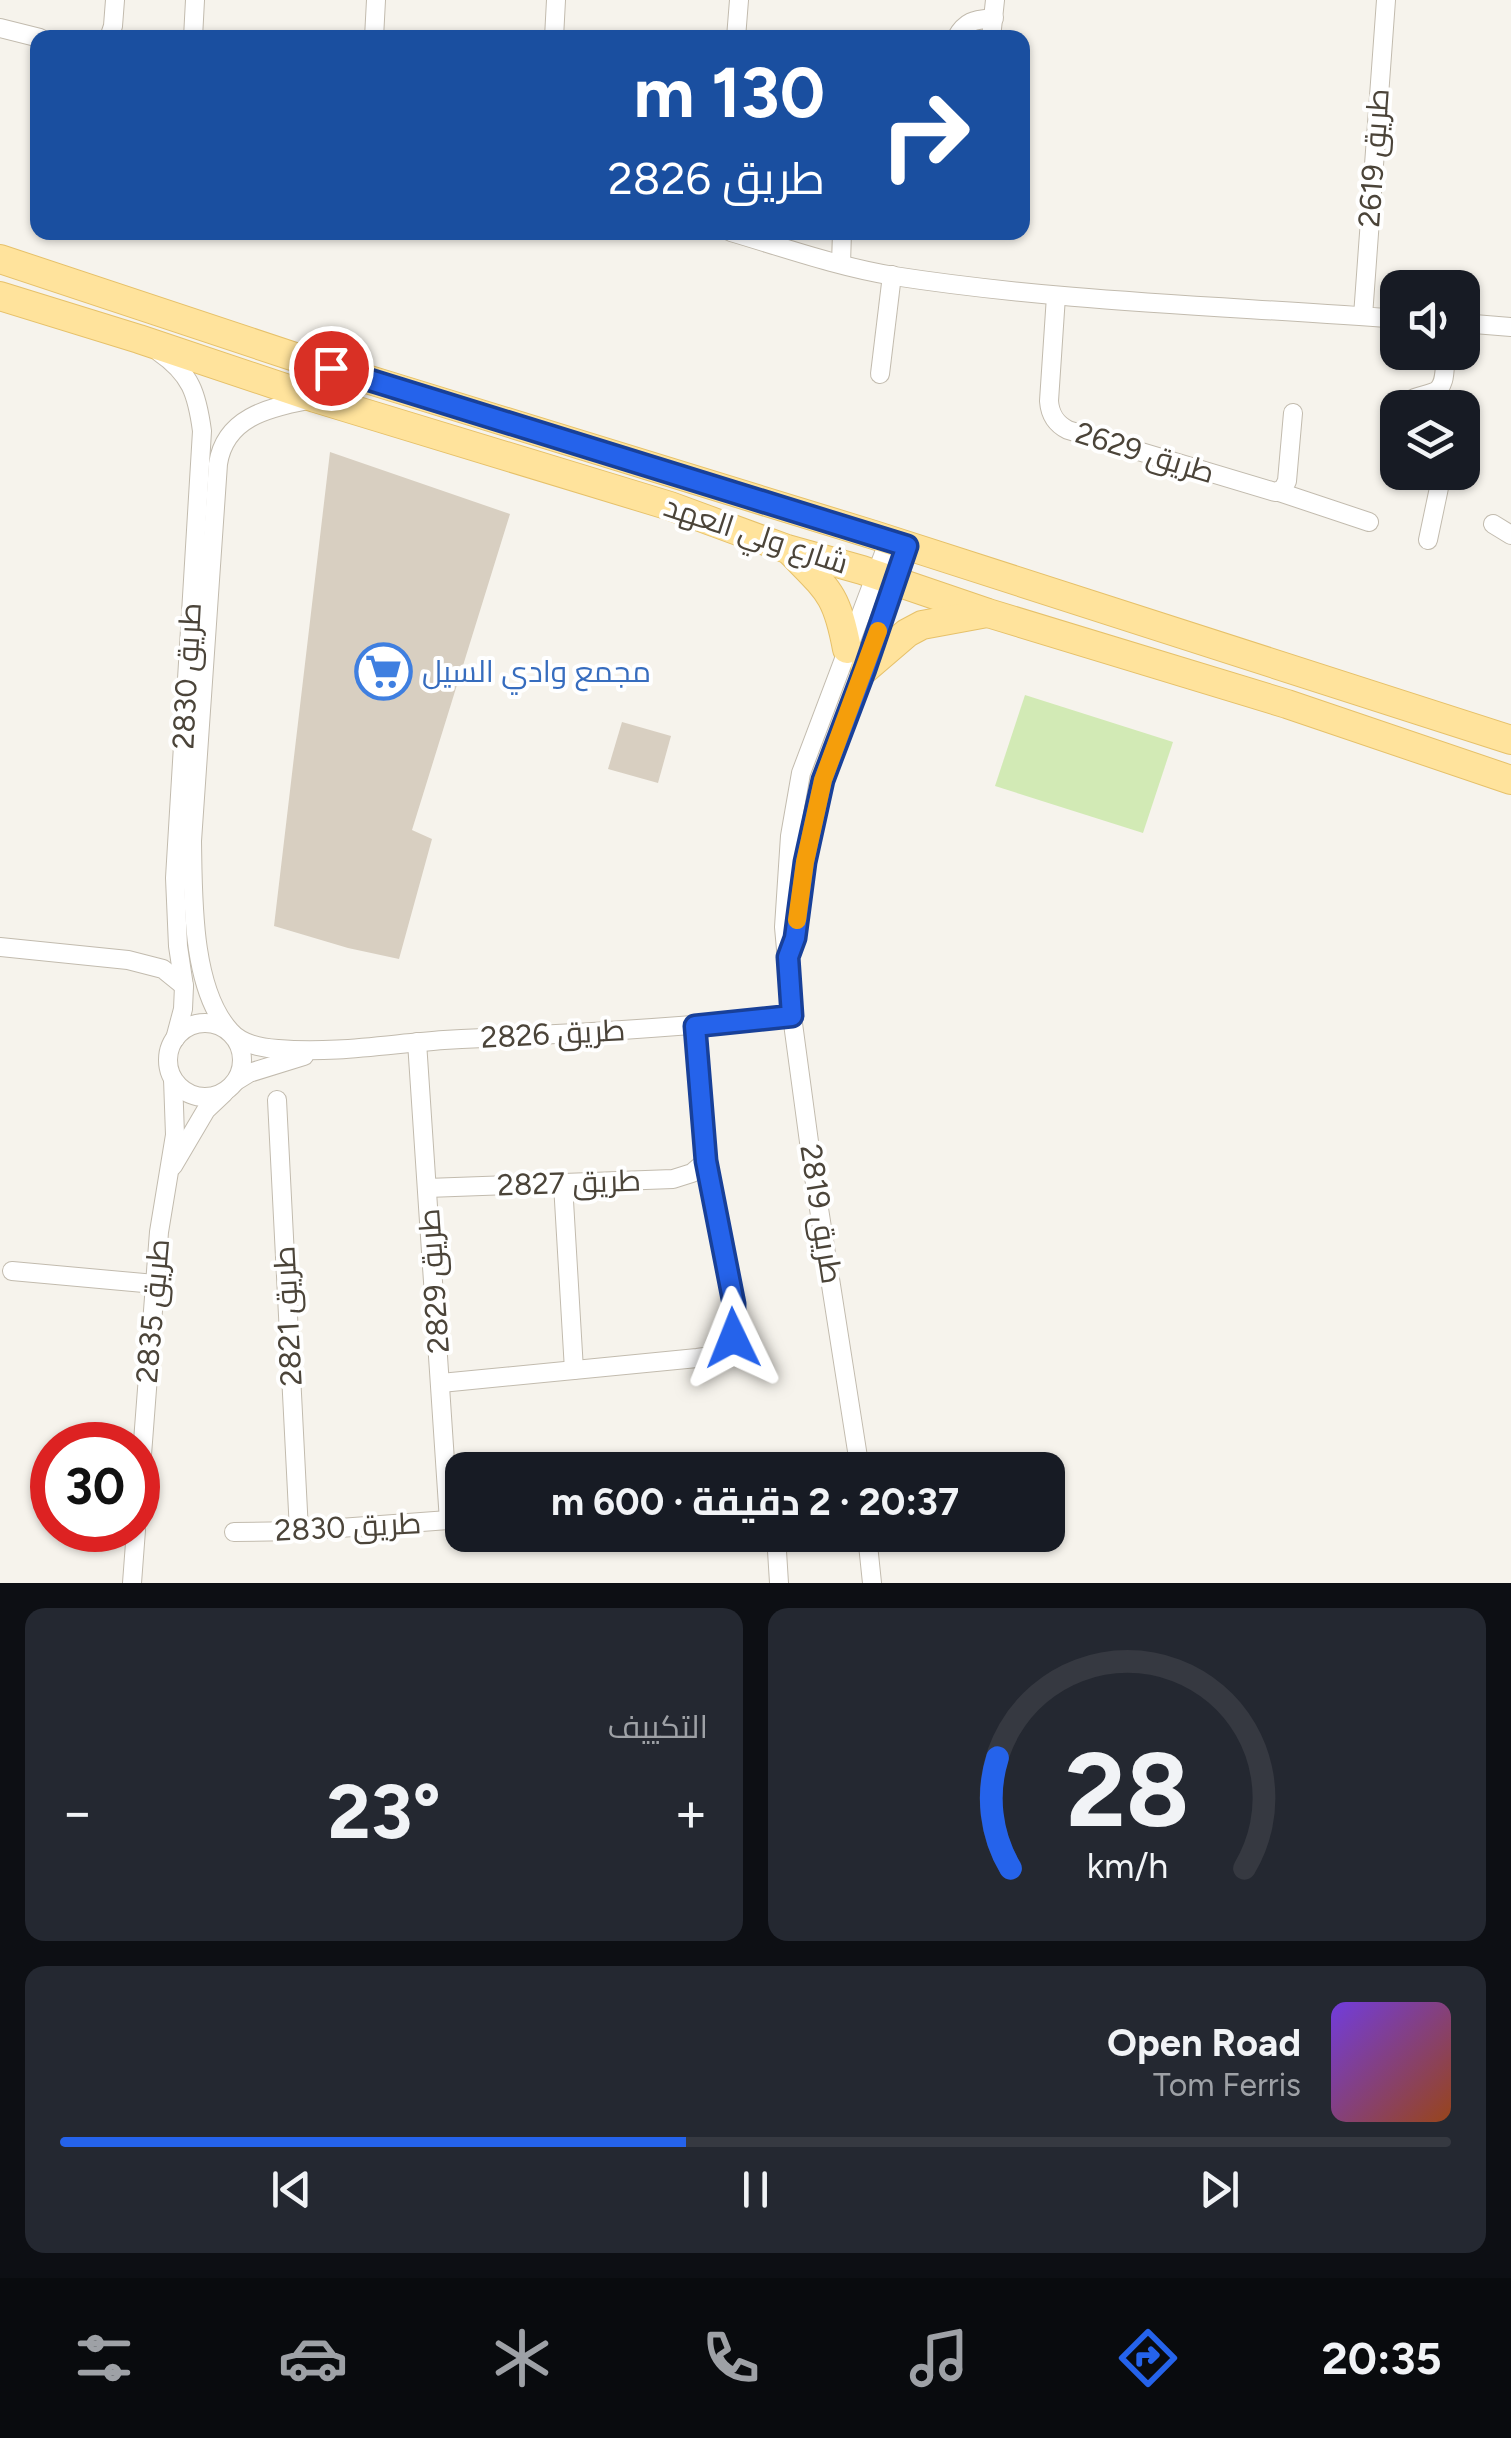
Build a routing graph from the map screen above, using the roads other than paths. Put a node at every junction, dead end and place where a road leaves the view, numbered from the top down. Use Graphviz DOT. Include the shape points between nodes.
graph roads {
  1 [pos="115,0"];
  2 [pos="194,0"];
  3 [pos="376,0"];
  4 [pos="556,0"];
  5 [pos="739,0"];
  6 [pos="1386,0"];
  7 [pos="994,9"];
  8 [pos="0,28"];
  9 [pos="112,30"];
  10 [pos="193,30"];
  11 [pos="374,30"];
  12 [pos="554,30"];
  13 [pos="737,30"];
  14 [pos="960,30"];
  15 [pos="30,36"];
  16 [pos="758,240"];
  17 [pos="842,240"];
  18 [pos="0,259"];
  19 [pos="841,264"];
  20 [pos="892,275"];
  21 [pos="0,296"];
  22 [pos="1056,296"];
  23 [pos="1363,316"];
  24 [pos="1380,317"];
  25 [pos="1480,324"];
  26 [pos="1511,327"];
  27 [pos="139,339"];
  28 [pos="880,374"];
  29 [pos="316,398"];
  30 [pos="1293,414"];
  31 [pos="1439,490"];
  32 [pos="1280,492"];
  33 [pos="1370,522"];
  34 [pos="1493,524"];
  35 [pos="1511,535"];
  36 [pos="1428,540"];
  37 [pos="787,549"];
  38 [pos="894,561"];
  39 [pos="988,613"];
  40 [pos="856,659"];
  41 [pos="1511,740"];
  42 [pos="801,773"];
  43 [pos="823,780"];
  44 [pos="1511,780"];
  45 [pos="811,834"];
  46 [pos="790,836"];
  47 [pos="0,947"];
  48 [pos="188,947"];
  49 [pos="788,957"];
  50 [pos="128,960"];
  51 [pos="184,986"];
  52 [pos="792,1016"];
  53 [pos="695,1026"];
  54 [pos="231,1033"];
  55 [pos="175,1039"];
  56 [pos="417,1042"];
  57 [pos="313,1051"];
  58 [pos="173,1079"];
  59 [pos="232,1085"];
  60 [pos="277,1100"];
  61 [pos="706,1161"];
  62 [pos="168,1175"];
  63 [pos="563,1184"];
  64 [pos="427,1188"];
  65 [pos="12,1270"];
  66 [pos="155,1284"];
  67 [pos="574,1370"];
  68 [pos="441,1383"];
  69 [pos="144,1422"];
  70 [pos="449,1452"];
  71 [pos="857,1452"];
  72 [pos="445,1521"];
  73 [pos="299,1531"];
  74 [pos="234,1532"];
  75 [pos="134,1552"];
  76 [pos="777,1552"];
  77 [pos="869,1552"];
  78 [pos="132,1583"];
  79 [pos="779,1583"];
  80 [pos="872,1583"];
  1 -- 9 [label="street"];
  2 -- 10 [label="street"];
  3 -- 11 [label="street"];
  4 -- 12 [label="street"];
  5 -- 13 [label="street"];
  6 -- 23 [label="street, طريق 2619"];
  7 -- 14 [label="street"];
  8 -- 15 [label="street"];
  16 -- 19 [label="street"];
  17 -- 19 [label="street"];
  18 -- 38 [label="main road, شارع ولي العهد"];
  19 -- 20 [label="street"];
  20 -- 22 [label="street"];
  20 -- 28 [label="street"];
  21 -- 27 [label="main road, شارع ولي العهد"];
  22 -- 23 [label="street"];
  22 -- 32 [label="street, طريق 2629" via="1048,401 1062,427"];
  23 -- 24 [label="street"];
  25 -- 26 [label="street"];
  27 -- 29 [label="main road, شارع ولي العهد"];
  27 -- 48 [label="street, طريق 2830" via="186,375 202,431 176,878"];
  29 -- 37 [label="main road, شارع ولي العهد" via="670,506"];
  29 -- 48 [label="street, طريق 2830" via="260,412 237,425 220,449"];
  30 -- 32 [label="street" via="1287,481"];
  31 -- 36 [label="street"];
  32 -- 33 [label="street, طريق 2629"];
  34 -- 35 [label="street"];
  37 -- 38 [label="main road, شارع ولي العهد"];
  37 -- 40 [label="main road" via="828,589"];
  38 -- 39 [label="main road, شارع ولي العهد"];
  38 -- 40 [label="street, طريق 2819"];
  38 -- 40 [label="street, طريق 2819"];
  38 -- 41 [label="main road, شارع ولي العهد" via="1132,619"];
  39 -- 40 [label="main road" via="922,625"];
  39 -- 44 [label="main road, شارع ولي العهد"];
  40 -- 42 [label="street, طريق 2819"];
  40 -- 43 [label="street, طريق 2819"];
  42 -- 43 [label="street"];
  42 -- 46 [label="street, طريق 2819"];
  43 -- 45 [label="street, طريق 2819"];
  45 -- 46 [label="street"];
  45 -- 49 [label="street, طريق 2819"];
  46 -- 49 [label="street, طريق 2819"];
  47 -- 50 [label="street"];
  48 -- 50 [label="street"];
  48 -- 51 [label="street, طريق 2830"];
  48 -- 54 [label="street, طريق 2830"];
  49 -- 52 [label="street, طريق 2819"];
  50 -- 51 [label="street" via="163,969"];
  51 -- 55 [label="street, طريق 2830"];
  52 -- 53 [label="street, طريق 2826"];
  52 -- 71 [label="street, طريق 2819"];
  53 -- 56 [label="street, طريق 2826"];
  53 -- 61 [label="street"];
  54 -- 55 [label="street" via="202,1023"];
  54 -- 57 [label="street, طريق 2826" via="249,1044"];
  54 -- 59 [label="street" via="242,1051"];
  55 -- 58 [label="street" via="168,1058"];
  56 -- 57 [label="street, طريق 2826"];
  56 -- 64 [label="street, طريق 2829"];
  57 -- 59 [label="street, طريق 2826"];
  58 -- 59 [label="street" via="199,1097"];
  58 -- 62 [label="street, طريق 2835"];
  59 -- 62 [label="street, طريق 2835" via="206,1110"];
  60 -- 73 [label="street, طريق 2821"];
  61 -- 63 [label="street, طريق 2827" via="674,1179"];
  61 -- 67 [label="street" via="734,1304 733,1338 712,1356"];
  62 -- 66 [label="street, طريق 2835"];
  63 -- 64 [label="street, طريق 2827"];
  63 -- 67 [label="street"];
  64 -- 68 [label="street, طريق 2829"];
  65 -- 66 [label="street"];
  66 -- 69 [label="street, طريق 2835"];
  67 -- 68 [label="street"];
  68 -- 70 [label="street, طريق 2829"];
  72 -- 73 [label="street, طريق 2830"];
  73 -- 74 [label="street, طريق 2830"];
  75 -- 78 [label="street"];
  76 -- 79 [label="street"];
  77 -- 80 [label="street"];
}
